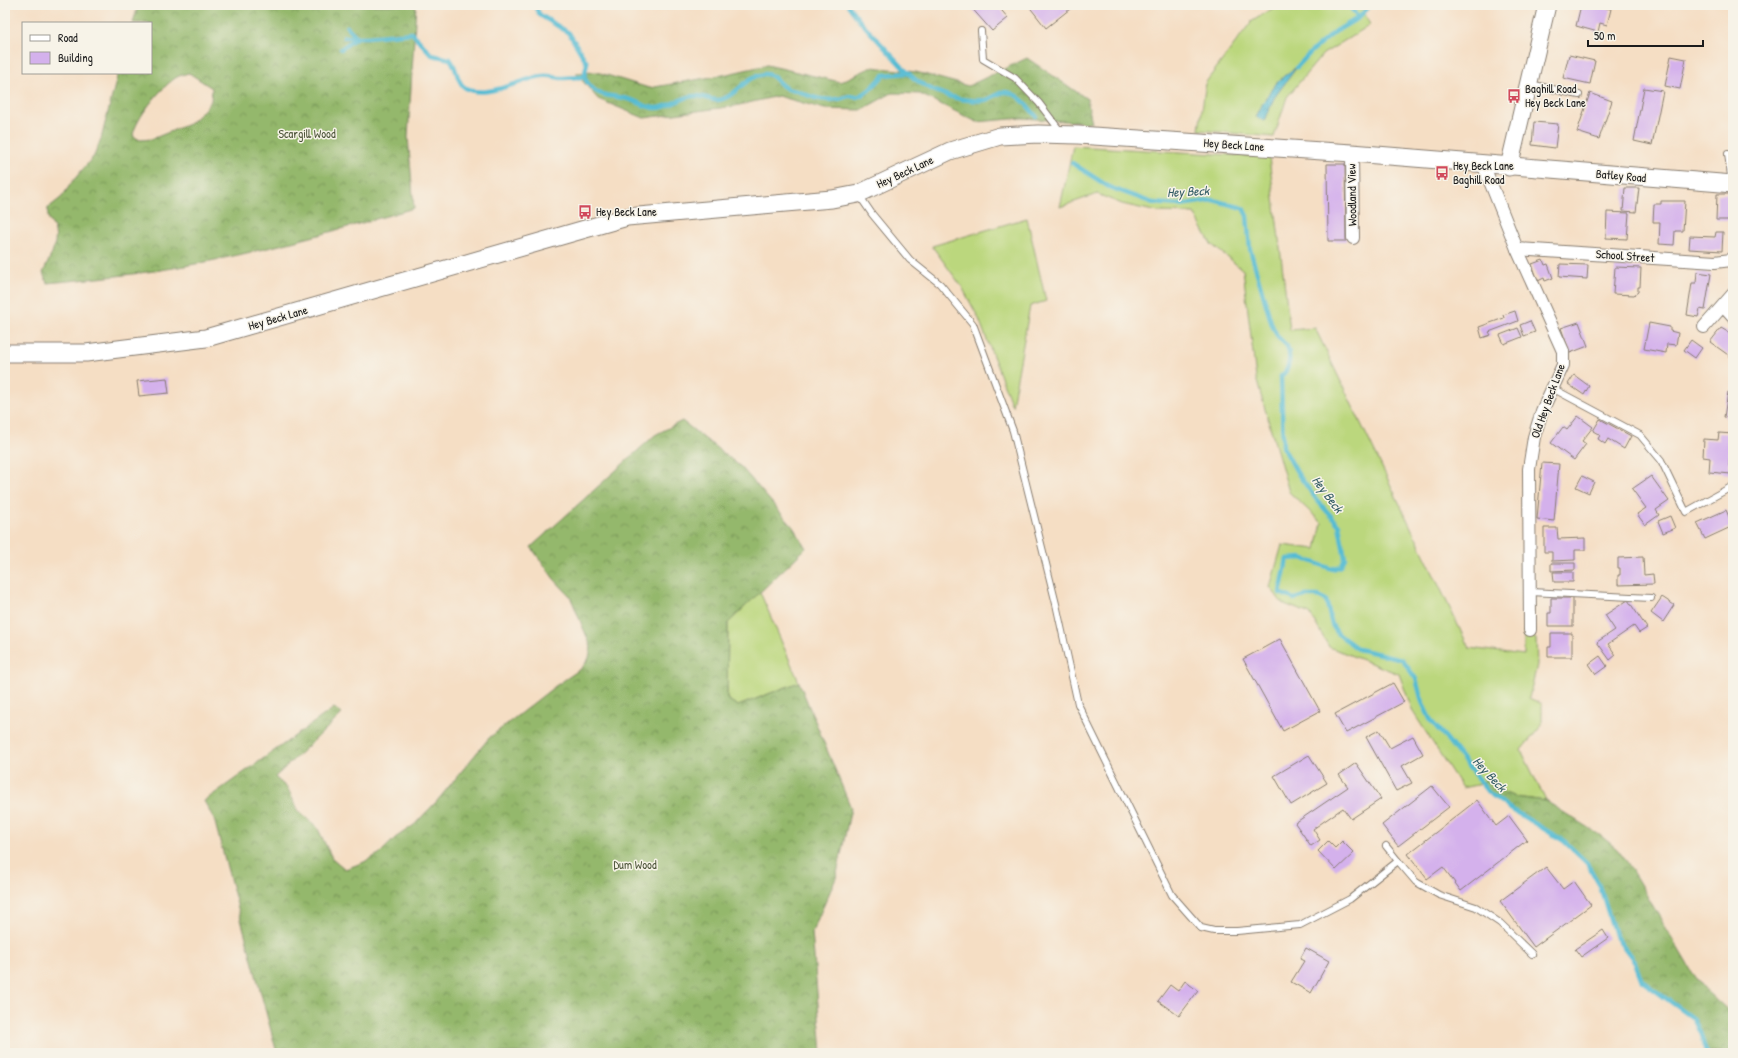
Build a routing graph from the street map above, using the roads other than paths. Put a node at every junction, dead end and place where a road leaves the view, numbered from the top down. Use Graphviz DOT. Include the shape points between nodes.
graph roads {
  1 [pos="1547,5"];
  2 [pos="980,32"];
  3 [pos="1528,84"];
  4 [pos="1579,94"];
  5 [pos="1063,134"];
  6 [pos="1352,154"];
  7 [pos="1728,154"];
  8 [pos="1483,164"];
  9 [pos="1509,167"];
  10 [pos="1733,184"];
  11 [pos="858,194"];
  12 [pos="1353,238"];
  13 [pos="1516,248"];
  14 [pos="1733,257"];
  15 [pos="1733,294"];
  16 [pos="1724,306"];
  17 [pos="1733,316"];
  18 [pos="1704,327"];
  19 [pos="5,353"];
  20 [pos="1552,388"];
  21 [pos="1733,486"];
  22 [pos="1530,592"];
  23 [pos="1652,598"];
  24 [pos="1530,630"];
  25 [pos="1386,846"];
  26 [pos="1398,861"];
  27 [pos="1532,954"];
  1 -- 3 [label="street"];
  2 -- 5 [label="lane" via="983,59 1015,78"];
  3 -- 4 [label="lane"];
  3 -- 9 [label="street"];
  5 -- 6 [label="street, Hey Beck Lane"];
  5 -- 11 [label="street, Hey Beck Lane" via="1000,136 950,151"];
  6 -- 8 [label="street, Hey Beck Lane"];
  6 -- 12 [label="street, Woodland View"];
  7 -- 10 [label="lane"];
  8 -- 9 [label="street, Hey Beck Lane"];
  8 -- 13 [label="street, Old Hey Beck Lane"];
  9 -- 10 [label="street, Batley Road"];
  11 -- 19 [label="street, Hey Beck Lane" via="832,199 627,217 206,338 86,353"];
  11 -- 26 [label="lane" via="910,260 940,284 973,324 1013,431 1078,704 1172,894 1201,928 1237,931 1300,925 1350,899"];
  13 -- 14 [label="street, School Street" via="1716,262 1730,260"];
  13 -- 20 [label="street, Old Hey Beck Lane" via="1563,350 1563,365"];
  15 -- 16 [label="street"];
  16 -- 17 [label="street"];
  16 -- 18 [label="street"];
  20 -- 21 [label="lane" via="1640,435 1661,460 1686,512"];
  20 -- 22 [label="street, Old Hey Beck Lane" via="1534,437 1529,469"];
  22 -- 23 [label="lane"];
  22 -- 24 [label="street, Old Hey Beck Lane"];
  25 -- 26 [label="lane"];
  26 -- 27 [label="lane" via="1416,882 1439,895 1476,907 1494,919"];
}
